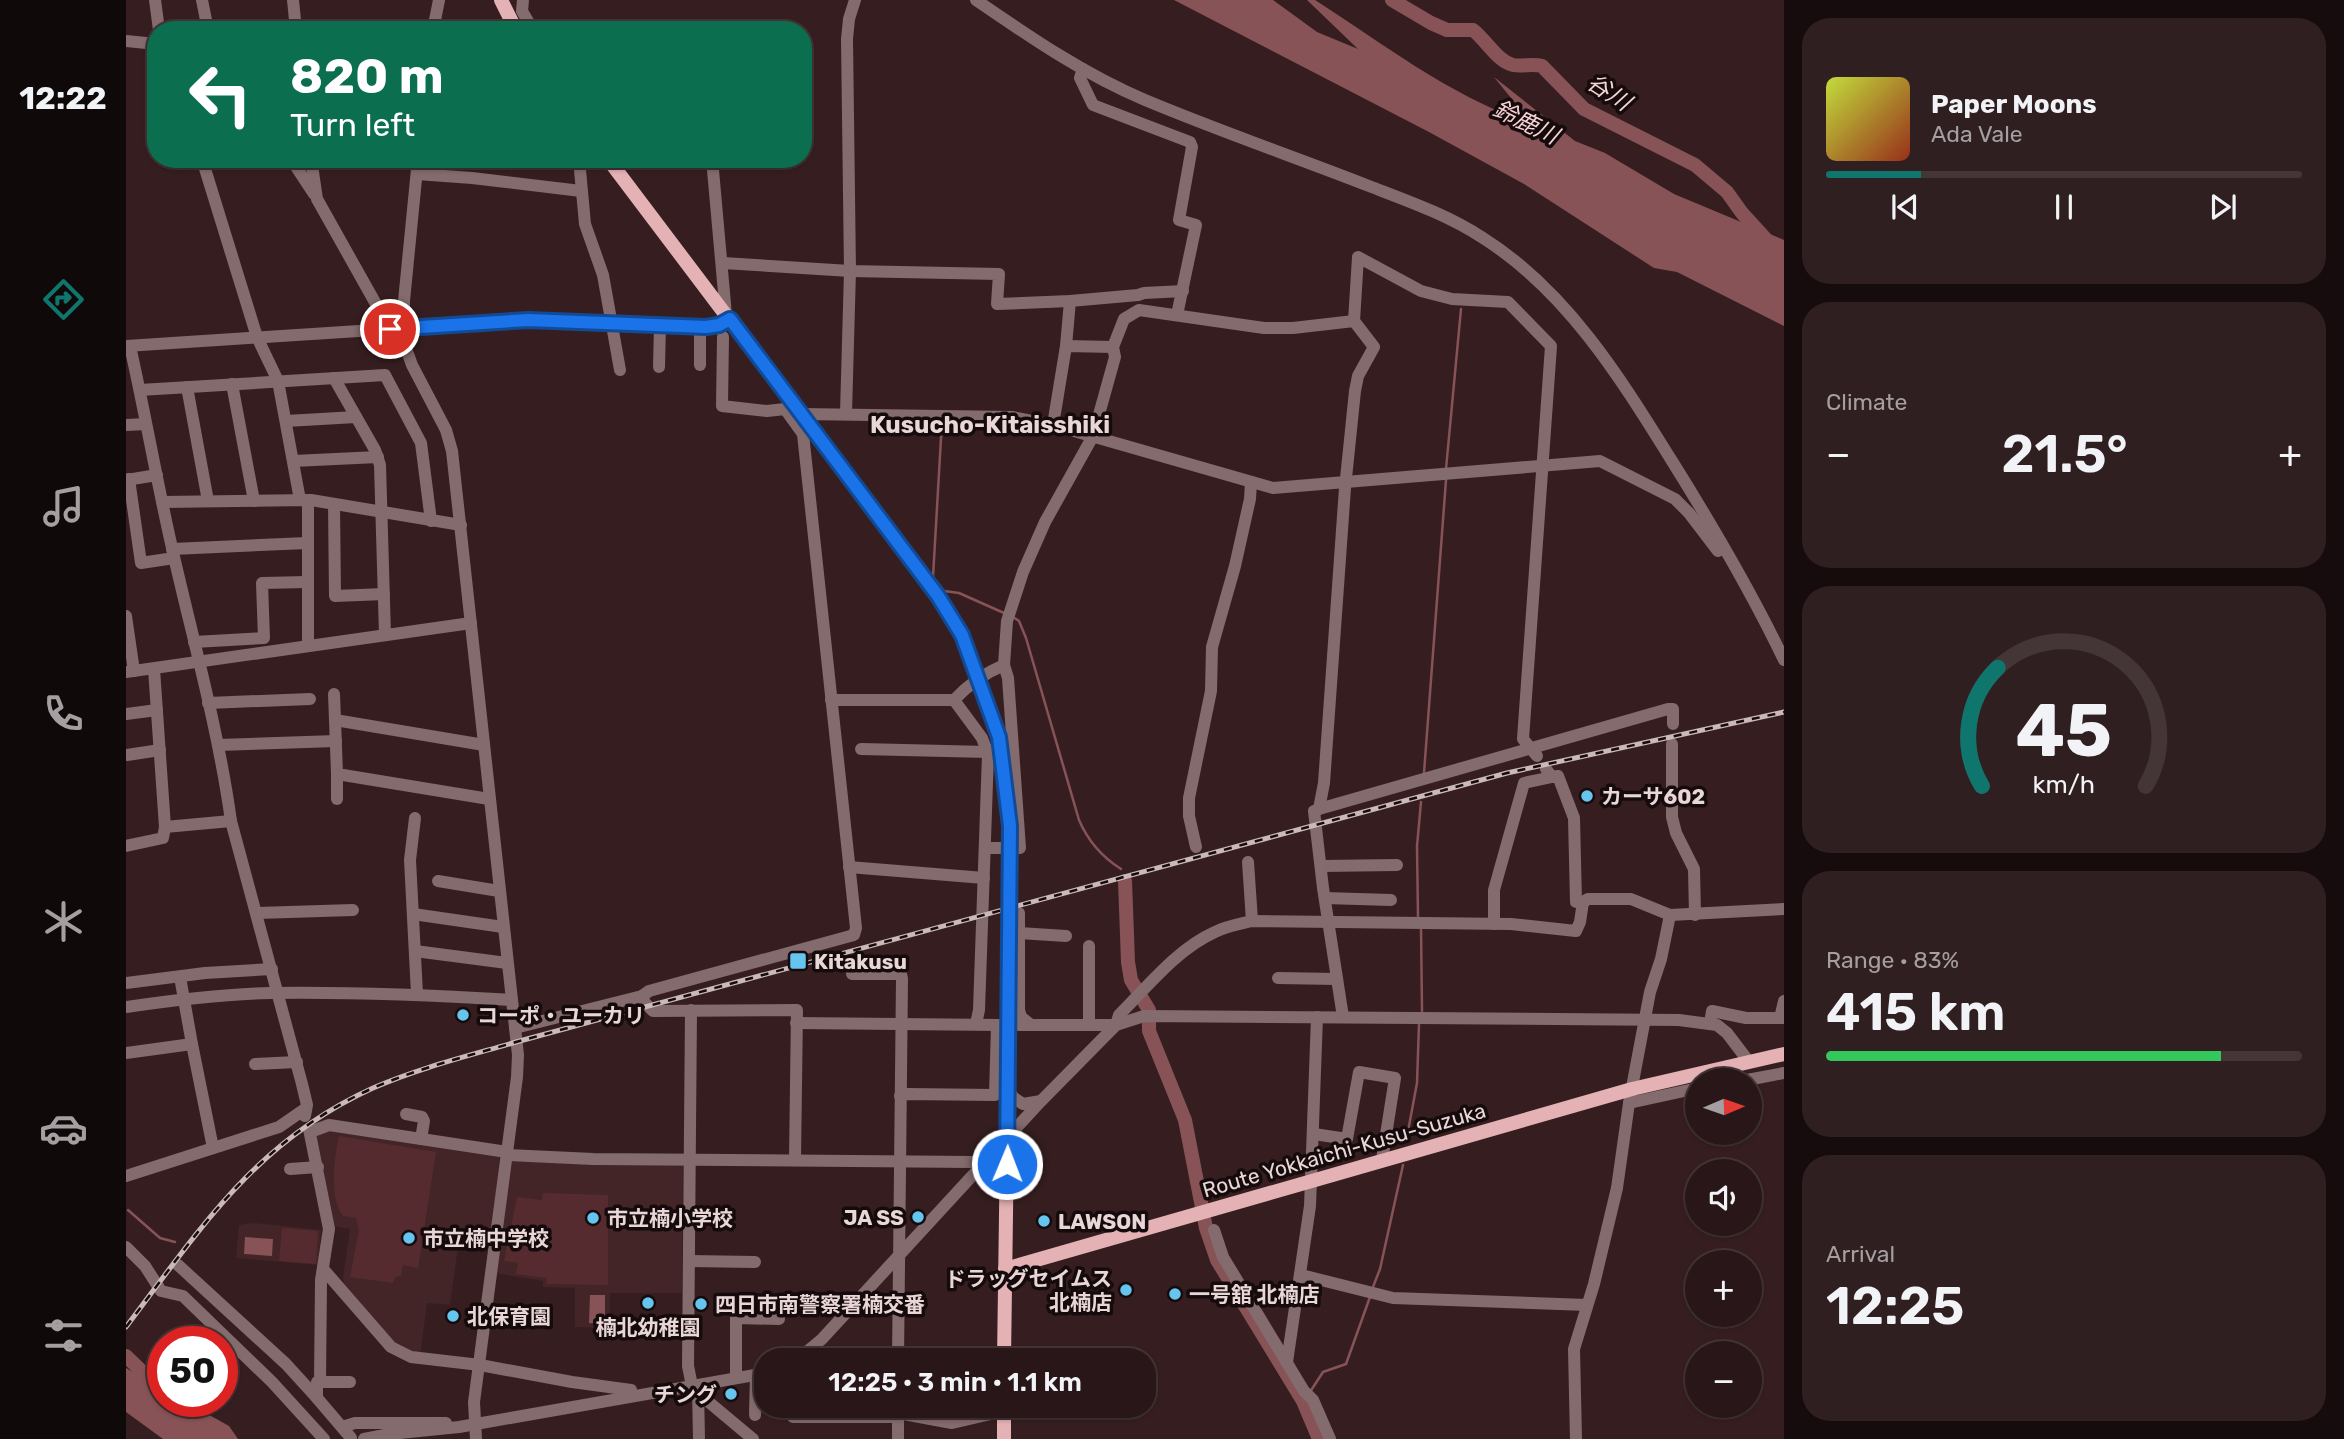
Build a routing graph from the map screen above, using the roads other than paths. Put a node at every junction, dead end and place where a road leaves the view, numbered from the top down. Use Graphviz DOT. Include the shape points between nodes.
graph roads {
  1 [pos="155,0"];
  2 [pos="202,0"];
  3 [pos="293,0"];
  4 [pos="439,0"];
  5 [pos="501,0"];
  6 [pos="523,0"];
  7 [pos="855,0"];
  8 [pos="976,0"];
  9 [pos="158,21"];
  10 [pos="206,21"];
  11 [pos="295,21"];
  12 [pos="435,21"];
  13 [pos="512,21"];
  14 [pos="528,21"];
  15 [pos="126,41"];
  16 [pos="147,43"];
  17 [pos="1083,69"];
  18 [pos="205,168"];
  19 [pos="297,168"];
  20 [pos="312,168"];
  21 [pos="417,168"];
  22 [pos="580,168"];
  23 [pos="615,168"];
  24 [pos="713,168"];
  25 [pos="417,174"];
  26 [pos="581,191"];
  27 [pos="317,198"];
  28 [pos="723,263"];
  29 [pos="850,271"];
  30 [pos="1183,291"];
  31 [pos="1138,295"];
  32 [pos="1070,301"];
  33 [pos="1139,310"];
  34 [pos="1177,315"];
  35 [pos="728,317"];
  36 [pos="1354,321"];
  37 [pos="611,323"];
  38 [pos="660,325"];
  39 [pos="701,327"];
  40 [pos="397,328"];
  41 [pos="723,337"];
  42 [pos="257,338"];
  43 [pos="128,346"];
  44 [pos="1066,346"];
  45 [pos="1112,347"];
  46 [pos="700,365"];
  47 [pos="659,367"];
  48 [pos="620,369"];
  49 [pos="334,378"];
  50 [pos="278,381"];
  51 [pos="232,384"];
  52 [pos="187,387"];
  53 [pos="140,390"];
  54 [pos="793,408"];
  55 [pos="845,413"];
  56 [pos="356,417"];
  57 [pos="286,421"];
  58 [pos="146,424"];
  59 [pos="126,425"];
  60 [pos="1053,425"];
  61 [pos="1093,436"];
  62 [pos="377,457"];
  63 [pos="293,461"];
  64 [pos="1543,465"];
  65 [pos="157,475"];
  66 [pos="127,480"];
  67 [pos="1251,482"];
  68 [pos="1347,482"];
  69 [pos="304,500"];
  70 [pos="208,501"];
  71 [pos="254,501"];
  72 [pos="162,502"];
  73 [pos="334,504"];
  74 [pos="381,512"];
  75 [pos="431,521"];
  76 [pos="461,525"];
  77 [pos="307,543"];
  78 [pos="173,554"];
  79 [pos="1737,571"];
  80 [pos="307,582"];
  81 [pos="384,594"];
  82 [pos="126,616"];
  83 [pos="471,623"];
  84 [pos="1771,633"];
  85 [pos="385,635"];
  86 [pos="194,642"];
  87 [pos="1784,645"];
  88 [pos="308,646"];
  89 [pos="1784,660"];
  90 [pos="199,662"];
  91 [pos="1004,665"];
  92 [pos="154,669"];
  93 [pos="130,672"];
  94 [pos="979,679"];
  95 [pos="334,694"];
  96 [pos="310,699"];
  97 [pos="831,699"];
  98 [pos="954,700"];
  99 [pos="208,704"];
  100 [pos="157,710"];
  101 [pos="126,714"];
  102 [pos="335,720"];
  103 [pos="1673,724"];
  104 [pos="336,741"];
  105 [pos="1672,744"];
  106 [pos="484,745"];
  107 [pos="218,746"];
  108 [pos="860,749"];
  109 [pos="160,750"];
  110 [pos="988,752"];
  111 [pos="126,753"];
  112 [pos="1534,753"];
  113 [pos="337,774"];
  114 [pos="337,799"];
  115 [pos="489,799"];
  116 [pos="1319,809"];
  117 [pos="415,818"];
  118 [pos="231,821"];
  119 [pos="165,827"];
  120 [pos="126,846"];
  121 [pos="1196,847"];
  122 [pos="986,848"];
  123 [pos="1248,862"];
  124 [pos="1397,865"];
  125 [pos="1321,866"];
  126 [pos="849,867"];
  127 [pos="984,878"];
  128 [pos="438,881"];
  129 [pos="499,891"];
  130 [pos="1325,898"];
  131 [pos="1391,900"];
  132 [pos="1583,902"];
  133 [pos="1784,909"];
  134 [pos="353,910"];
  135 [pos="257,913"];
  136 [pos="1019,913"];
  137 [pos="413,914"];
  138 [pos="1670,915"];
  139 [pos="1695,915"];
  140 [pos="1327,920"];
  141 [pos="1252,921"];
  142 [pos="1494,924"];
  143 [pos="503,927"];
  144 [pos="1019,933"];
  145 [pos="1066,936"];
  146 [pos="1089,946"];
  147 [pos="415,951"];
  148 [pos="507,963"];
  149 [pos="268,969"];
  150 [pos="852,974"];
  151 [pos="180,977"];
  152 [pos="1278,978"];
  153 [pos="1336,979"];
  154 [pos="126,983"];
  155 [pos="274,993"];
  156 [pos="417,994"];
  157 [pos="642,996"];
  158 [pos="183,999"];
  159 [pos="512,1000"];
  160 [pos="1784,1001"];
  161 [pos="126,1007"];
  162 [pos="691,1010"];
  163 [pos="1317,1017"];
  164 [pos="1343,1017"];
  165 [pos="1782,1018"];
  166 [pos="1645,1019"];
  167 [pos="796,1023"];
  168 [pos="1710,1023"];
  169 [pos="901,1024"];
  170 [pos="976,1024"];
  171 [pos="1089,1025"];
  172 [pos="1116,1025"];
  173 [pos="515,1028"];
  174 [pos="192,1044"];
  175 [pos="126,1053"];
  176 [pos="1784,1054"];
  177 [pos="297,1062"];
  178 [pos="1749,1062"];
  179 [pos="255,1064"];
  180 [pos="1784,1073"];
  181 [pos="1762,1077"];
  182 [pos="1007,1089"];
  183 [pos="1685,1090"];
  184 [pos="900,1096"];
  185 [pos="1630,1096"];
  186 [pos="1041,1101"];
  187 [pos="406,1114"];
  188 [pos="307,1121"];
  189 [pos="1314,1134"];
  190 [pos="1008,1138"];
  191 [pos="421,1139"];
  192 [pos="213,1148"];
  193 [pos="507,1153"];
  194 [pos="795,1159"];
  195 [pos="691,1160"];
  196 [pos="900,1160"];
  197 [pos="1382,1160"];
  198 [pos="984,1164"];
  199 [pos="318,1167"];
  200 [pos="290,1169"];
  201 [pos="126,1176"];
  202 [pos="1311,1180"];
  203 [pos="1214,1230"];
  204 [pos="126,1247"];
  205 [pos="900,1255"];
  206 [pos="690,1261"];
  207 [pos="755,1262"];
  208 [pos="178,1265"];
  209 [pos="1005,1269"];
  210 [pos="324,1270"];
  211 [pos="1301,1275"];
  212 [pos="1587,1305"];
  213 [pos="779,1319"];
  214 [pos="811,1348"];
  215 [pos="898,1348"];
  216 [pos="1004,1348"];
  217 [pos="321,1360"];
  218 [pos="336,1362"];
  219 [pos="1287,1362"];
  220 [pos="480,1365"];
  221 [pos="754,1375"];
  222 [pos="736,1378"];
  223 [pos="320,1382"];
  224 [pos="350,1382"];
  225 [pos="696,1388"];
  226 [pos="632,1396"];
  227 [pos="317,1398"];
  228 [pos="898,1418"];
  229 [pos="927,1418"];
  230 [pos="974,1418"];
  231 [pos="1004,1418"];
  232 [pos="475,1424"];
  233 [pos="342,1427"];
  234 [pos="459,1427"];
  235 [pos="351,1438"];
  236 [pos="324,1439"];
  237 [pos="363,1439"];
  238 [pos="476,1439"];
  239 [pos="699,1439"];
  240 [pos="753,1439"];
  241 [pos="898,1439"];
  242 [pos="1004,1439"];
  243 [pos="1330,1439"];
  244 [pos="1576,1439"];
  1 -- 9 [label="street"];
  2 -- 10 [label="street"];
  3 -- 11 [label="street"];
  4 -- 12 [label="street"];
  5 -- 13 [label="main road"];
  6 -- 14 [label="street"];
  7 -- 29 [label="street" via="847,39"];
  8 -- 17 [label="street"];
  15 -- 16 [label="street"];
  17 -- 30 [label="street" via="1080,78 1093,105 1192,147 1179,220 1196,225"];
  17 -- 79 [label="street" via="1143,100 1436,213 1507,254 1563,307 1607,363 1685,481"];
  18 -- 42 [label="street"];
  19 -- 27 [label="street"];
  20 -- 27 [label="street"];
  21 -- 25 [label="street"];
  22 -- 26 [label="street"];
  23 -- 35 [label="main road"];
  24 -- 28 [label="street"];
  25 -- 26 [label="street"];
  25 -- 40 [label="street"];
  26 -- 37 [label="street"];
  27 -- 40 [label="street"];
  28 -- 29 [label="street"];
  28 -- 35 [label="street"];
  29 -- 32 [label="street" via="999,274 997,304"];
  29 -- 55 [label="street"];
  30 -- 31 [label="street"];
  30 -- 34 [label="street"];
  31 -- 32 [label="street"];
  31 -- 33 [label="street"];
  32 -- 44 [label="street"];
  33 -- 34 [label="street"];
  33 -- 45 [label="street" via="1124,318"];
  34 -- 36 [label="street" via="1264,328"];
  35 -- 39 [label="street" via="719,325"];
  35 -- 54 [label="main road"];
  36 -- 64 [label="street" via="1358,257 1421,291 1452,299 1508,302 1551,346"];
  36 -- 68 [label="street" via="1374,347 1354,391"];
  37 -- 38 [label="street"];
  37 -- 40 [label="street" via="528,320"];
  37 -- 48 [label="street"];
  38 -- 39 [label="street"];
  38 -- 47 [label="street"];
  39 -- 46 [label="street"];
  40 -- 42 [label="street"];
  40 -- 76 [label="street" via="451,443"];
  41 -- 54 [label="street" via="722,406 767,411"];
  42 -- 43 [label="street"];
  42 -- 50 [label="street"];
  43 -- 53 [label="street"];
  44 -- 45 [label="street"];
  44 -- 60 [label="street"];
  45 -- 61 [label="street" via="1115,357"];
  49 -- 50 [label="street"];
  49 -- 56 [label="street"];
  49 -- 75 [label="street" via="385,375 421,443"];
  50 -- 51 [label="street"];
  50 -- 57 [label="street"];
  51 -- 52 [label="street"];
  51 -- 71 [label="street"];
  52 -- 53 [label="street"];
  52 -- 70 [label="street"];
  53 -- 58 [label="street"];
  54 -- 55 [label="street"];
  54 -- 94 [label="main road" via="938,596 962,635"];
  54 -- 97 [label="street" via="803,434"];
  55 -- 60 [label="street" via="1012,417"];
  56 -- 57 [label="street"];
  56 -- 62 [label="street"];
  57 -- 63 [label="street"];
  58 -- 59 [label="street"];
  58 -- 65 [label="street"];
  60 -- 61 [label="street"];
  61 -- 67 [label="street"];
  61 -- 91 [label="street" via="1023,572 1009,614"];
  62 -- 63 [label="street"];
  62 -- 74 [label="street"];
  63 -- 69 [label="street"];
  64 -- 68 [label="street"];
  64 -- 79 [label="street" via="1600,461 1667,494"];
  64 -- 112 [label="street" via="1523,739"];
  65 -- 66 [label="street"];
  65 -- 72 [label="street"];
  66 -- 78 [label="street" via="141,563"];
  67 -- 68 [label="street" via="1273,488"];
  67 -- 121 [label="street" via="1247,517 1212,647 1211,691 1189,798"];
  68 -- 116 [label="street"];
  69 -- 71 [label="street"];
  69 -- 73 [label="street"];
  69 -- 77 [label="street"];
  70 -- 71 [label="street"];
  70 -- 72 [label="street"];
  72 -- 78 [label="street"];
  73 -- 74 [label="street"];
  73 -- 81 [label="street" via="335,596"];
  74 -- 75 [label="street"];
  74 -- 81 [label="street"];
  75 -- 76 [label="street"];
  76 -- 83 [label="street"];
  77 -- 78 [label="street"];
  77 -- 80 [label="street"];
  78 -- 86 [label="street"];
  79 -- 84 [label="street"];
  80 -- 86 [label="street" via="262,583 264,638"];
  80 -- 88 [label="street"];
  81 -- 85 [label="street"];
  82 -- 93 [label="street"];
  83 -- 85 [label="street"];
  83 -- 106 [label="street"];
  84 -- 87 [label="street"];
  84 -- 89 [label="street"];
  85 -- 88 [label="street"];
  86 -- 90 [label="street"];
  88 -- 90 [label="street"];
  90 -- 92 [label="street"];
  90 -- 99 [label="street"];
  91 -- 94 [label="street"];
  91 -- 122 [label="street" via="1020,848"];
  92 -- 93 [label="street"];
  92 -- 100 [label="street"];
  94 -- 98 [label="street"];
  94 -- 182 [label="main road, bridge" via="999,737 1010,826"];
  95 -- 102 [label="street"];
  96 -- 99 [label="street"];
  97 -- 98 [label="street"];
  97 -- 126 [label="street"];
  98 -- 110 [label="street"];
  99 -- 107 [label="street"];
  100 -- 101 [label="street"];
  100 -- 109 [label="street"];
  102 -- 104 [label="street"];
  102 -- 106 [label="street"];
  103 -- 112 [label="street" via="1673,709 1668,709"];
  104 -- 107 [label="street"];
  104 -- 113 [label="street"];
  105 -- 139 [label="street" via="1672,817 1694,869"];
  106 -- 115 [label="street"];
  107 -- 118 [label="street"];
  108 -- 110 [label="street"];
  109 -- 111 [label="street"];
  109 -- 119 [label="street"];
  110 -- 122 [label="street"];
  112 -- 116 [label="street"];
  113 -- 114 [label="street"];
  113 -- 115 [label="street"];
  115 -- 129 [label="street"];
  116 -- 125 [label="street" via="1314,811"];
  117 -- 137 [label="street" via="410,860"];
  118 -- 119 [label="street"];
  118 -- 135 [label="street"];
  119 -- 120 [label="street" via="163,838"];
  122 -- 127 [label="street"];
  123 -- 141 [label="street"];
  124 -- 125 [label="street"];
  125 -- 130 [label="street"];
  126 -- 127 [label="street"];
  126 -- 157 [label="street" via="853,935 726,968"];
  127 -- 170 [label="street"];
  128 -- 129 [label="street"];
  129 -- 143 [label="street"];
  130 -- 131 [label="street"];
  130 -- 140 [label="street"];
  132 -- 138 [label="street" via="1631,899"];
  132 -- 142 [label="street" via="1576,931"];
  132 -- 142 [label="street" via="1576,902 1574,818 1558,776 1549,773 1524,783 1494,890"];
  133 -- 139 [label="street"];
  134 -- 135 [label="street"];
  135 -- 149 [label="street"];
  136 -- 144 [label="street"];
  137 -- 143 [label="street"];
  137 -- 147 [label="street"];
  138 -- 139 [label="street"];
  138 -- 166 [label="street"];
  140 -- 141 [label="street"];
  140 -- 142 [label="street"];
  140 -- 153 [label="street"];
  141 -- 172 [label="street" via="1202,938 1168,966 1119,1016"];
  143 -- 148 [label="street"];
  144 -- 145 [label="street"];
  144 -- 171 [label="street" via="1019,1010 1025,1025"];
  146 -- 171 [label="street"];
  147 -- 148 [label="street"];
  147 -- 156 [label="street"];
  148 -- 159 [label="street"];
  149 -- 151 [label="street"];
  149 -- 155 [label="street"];
  150 -- 169 [label="street" via="901,974"];
  151 -- 154 [label="street"];
  151 -- 158 [label="street"];
  152 -- 153 [label="street"];
  153 -- 164 [label="street"];
  155 -- 156 [label="street"];
  155 -- 158 [label="street"];
  155 -- 177 [label="street"];
  156 -- 159 [label="street"];
  157 -- 162 [label="street" via="653,1011"];
  157 -- 173 [label="street"];
  158 -- 161 [label="street"];
  158 -- 174 [label="street"];
  159 -- 173 [label="street"];
  160 -- 165 [label="street"];
  162 -- 167 [label="street" via="797,1010"];
  162 -- 195 [label="street"];
  163 -- 164 [label="street"];
  163 -- 172 [label="street" via="1149,1016"];
  163 -- 189 [label="street"];
  164 -- 166 [label="street"];
  165 -- 168 [label="street" via="1736,1017 1712,1011"];
  166 -- 168 [label="street"];
  166 -- 185 [label="street"];
  167 -- 169 [label="street"];
  167 -- 194 [label="street"];
  168 -- 178 [label="street" via="1723,1028"];
  169 -- 170 [label="street"];
  169 -- 184 [label="street"];
  170 -- 184 [label="street" via="998,1025 995,1095"];
  171 -- 172 [label="street"];
  172 -- 186 [label="street"];
  173 -- 193 [label="street" via="518,1068"];
  174 -- 175 [label="street"];
  174 -- 192 [label="street"];
  176 -- 178 [label="main road, Route Yokkaichi-Kusu-Suzuka"];
  177 -- 179 [label="street"];
  177 -- 188 [label="street"];
  178 -- 185 [label="main road, Route Yokkaichi-Kusu-Suzuka"];
  180 -- 181 [label="street"];
  182 -- 186 [label="street" via="1023,1104"];
  182 -- 190 [label="main road"];
  183 -- 185 [label="street"];
  184 -- 196 [label="street"];
  185 -- 197 [label="main road, Route Yokkaichi-Kusu-Suzuka"];
  185 -- 212 [label="street" via="1617,1188"];
  186 -- 190 [label="street"];
  187 -- 191 [label="street" via="422,1117"];
  188 -- 191 [label="street"];
  188 -- 192 [label="street"];
  188 -- 199 [label="street"];
  189 -- 197 [label="street" via="1347,1139 1359,1072 1395,1078"];
  189 -- 202 [label="street"];
  190 -- 198 [label="street"];
  190 -- 209 [label="main road"];
  191 -- 193 [label="street"];
  192 -- 201 [label="street"];
  193 -- 195 [label="street"];
  193 -- 220 [label="street"];
  194 -- 195 [label="street"];
  194 -- 196 [label="street"];
  195 -- 206 [label="street"];
  196 -- 198 [label="street"];
  196 -- 205 [label="street"];
  197 -- 202 [label="main road, Route Yokkaichi-Kusu-Suzuka"];
  198 -- 205 [label="street"];
  199 -- 200 [label="street"];
  199 -- 210 [label="street" via="329,1229"];
  202 -- 209 [label="main road, Route Yokkaichi-Kusu-Suzuka"];
  202 -- 211 [label="street"];
  203 -- 219 [label="street" via="1223,1257"];
  204 -- 236 [label="street" via="161,1291 183,1296"];
  205 -- 214 [label="street"];
  205 -- 215 [label="street"];
  206 -- 207 [label="street"];
  206 -- 225 [label="street" via="688,1366"];
  208 -- 227 [label="street"];
  209 -- 216 [label="main road"];
  210 -- 217 [label="street"];
  210 -- 220 [label="street" via="391,1347 419,1359"];
  211 -- 212 [label="street" via="1394,1298"];
  211 -- 219 [label="street"];
  212 -- 244 [label="street" via="1574,1349"];
  213 -- 222 [label="street" via="736,1318"];
  217 -- 218 [label="street"];
  217 -- 223 [label="street"];
  219 -- 243 [label="street" via="1313,1400"];
  220 -- 226 [label="street" via="631,1390"];
  220 -- 232 [label="street"];
  221 -- 222 [label="street"];
  222 -- 225 [label="street"];
  223 -- 224 [label="street"];
  223 -- 227 [label="street"];
  225 -- 226 [label="street"];
  225 -- 239 [label="street"];
  225 -- 240 [label="street"];
  226 -- 232 [label="street"];
  227 -- 233 [label="street"];
  228 -- 241 [label="street"];
  229 -- 230 [label="street" via="952,1423"];
  231 -- 242 [label="main road"];
  232 -- 234 [label="street"];
  232 -- 238 [label="street"];
  233 -- 234 [label="street" via="395,1421 458,1423"];
  233 -- 235 [label="street"];
  234 -- 237 [label="street"];
}
